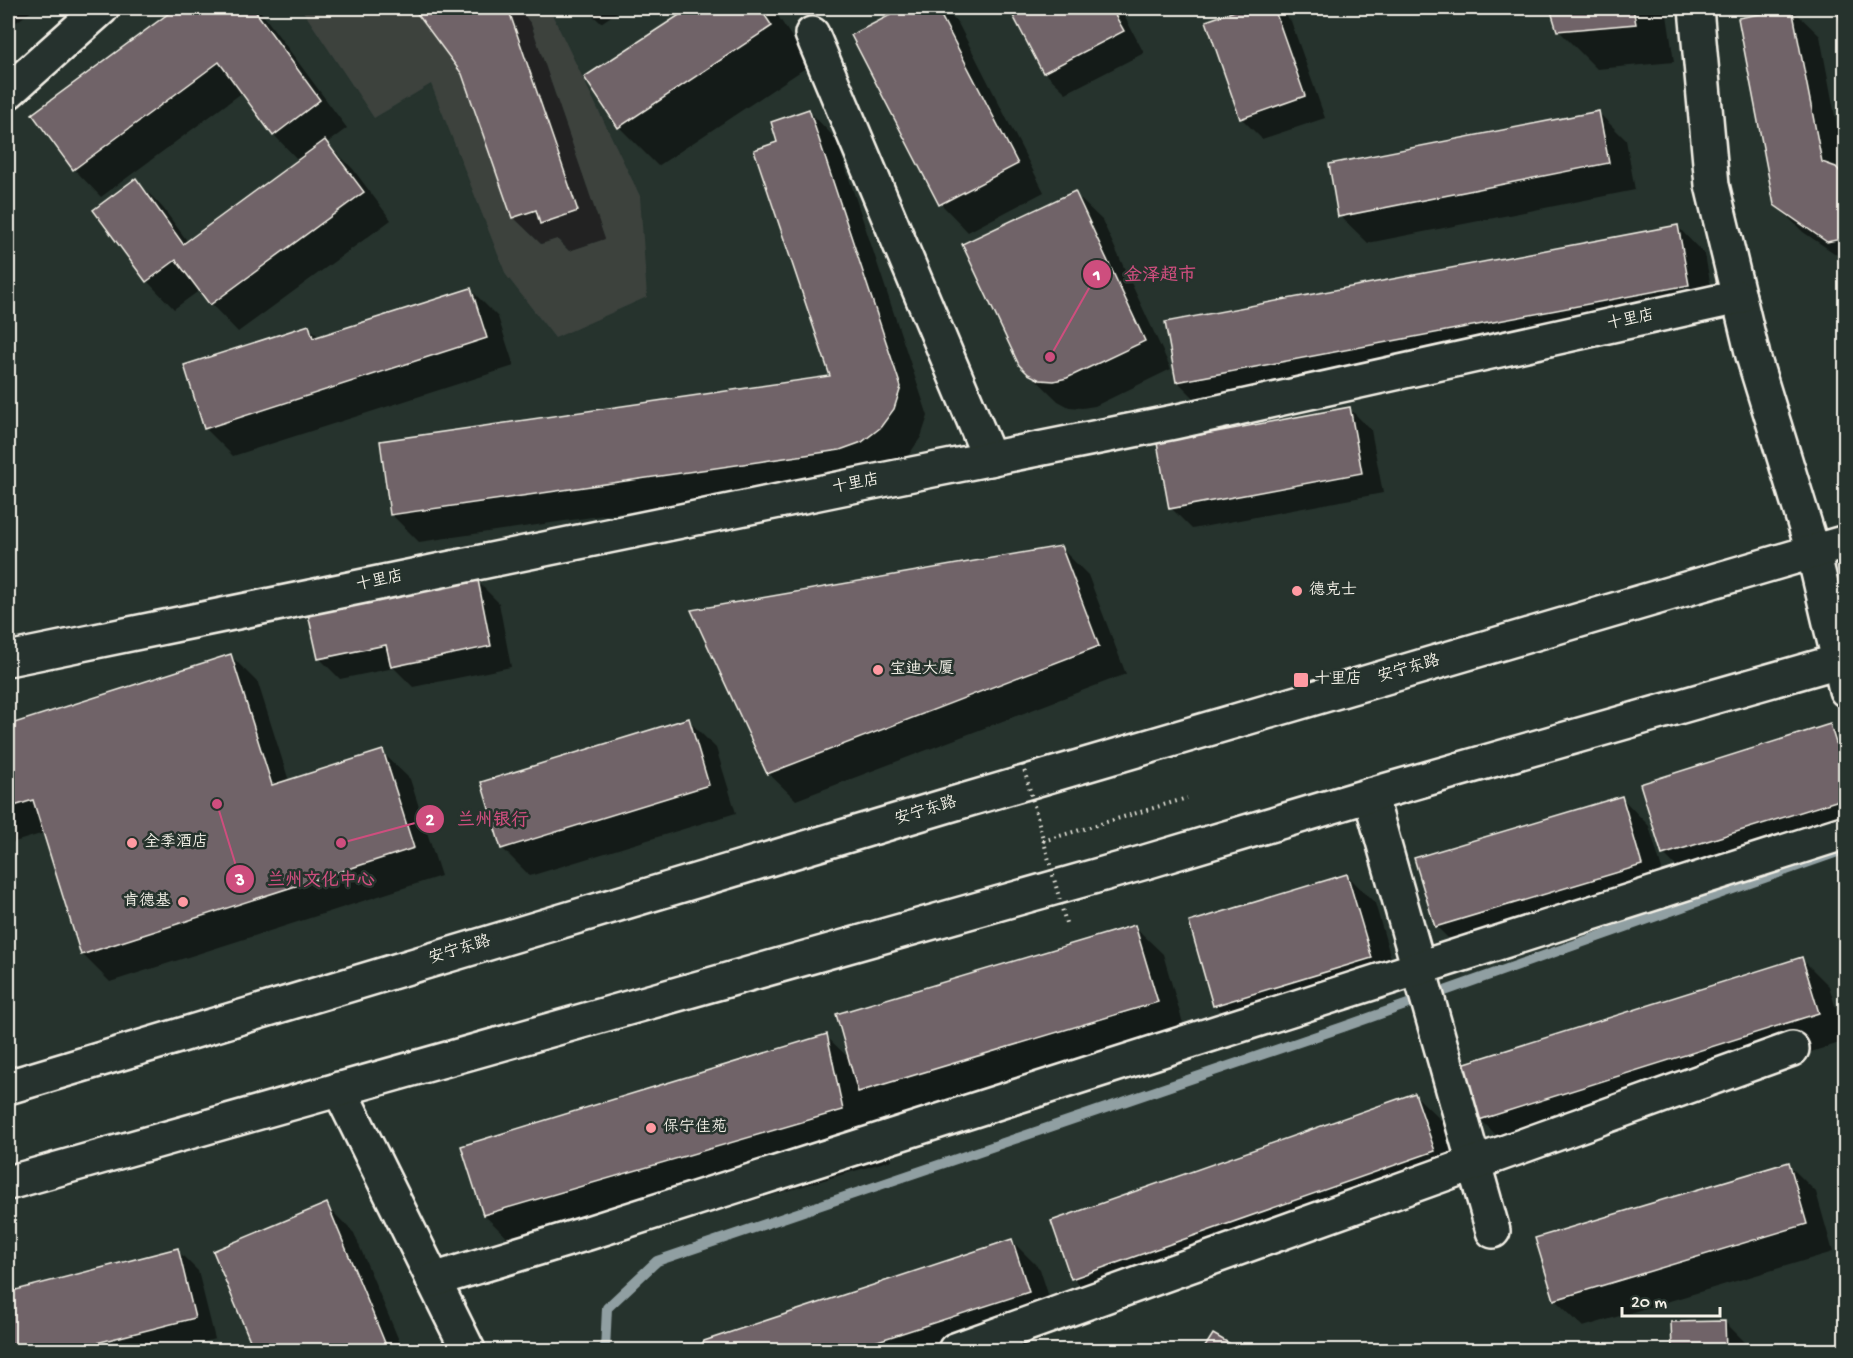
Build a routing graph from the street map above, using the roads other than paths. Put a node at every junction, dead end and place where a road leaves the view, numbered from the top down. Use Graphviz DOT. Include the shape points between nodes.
graph roads {
  1 [pos="102,8"];
  2 [pos="1696,8"];
  3 [pos="812,34"];
  4 [pos="8,93"];
  5 [pos="1739,297"];
  6 [pos="990,459"];
  7 [pos="1845,542"];
  8 [pos="1813,551"];
  9 [pos="8,658"];
  10 [pos="1843,670"];
  11 [pos="1370,795"];
  12 [pos="1845,832"];
  13 [pos="1420,972"];
  14 [pos="1792,1049"];
  15 [pos="8,1087"];
  16 [pos="339,1089"];
  17 [pos="1474,1164"];
  18 [pos="8,1183"];
  19 [pos="1493,1231"];
  20 [pos="433,1280"];
  21 [pos="468,1350"];
  22 [pos="955,1350"];
  1 -- 4 [label="street"];
  2 -- 5 [label="street" via="1712,186"];
  3 -- 6 [label="street"];
  5 -- 6 [label="street, 十里店"];
  5 -- 8 [label="street" via="1753,356"];
  6 -- 9 [label="street, 十里店"];
  7 -- 8 [label="street, 安宁东路"];
  8 -- 10 [label="street"];
  8 -- 15 [label="street, 安宁东路"];
  10 -- 11 [label="street"];
  11 -- 13 [label="street"];
  11 -- 16 [label="street"];
  12 -- 13 [label="street"];
  13 -- 17 [label="street"];
  13 -- 20 [label="street"];
  14 -- 17 [label="street"];
  16 -- 18 [label="street"];
  16 -- 20 [label="street"];
  17 -- 19 [label="street"];
  17 -- 22 [label="street"];
  20 -- 21 [label="street"];
}
